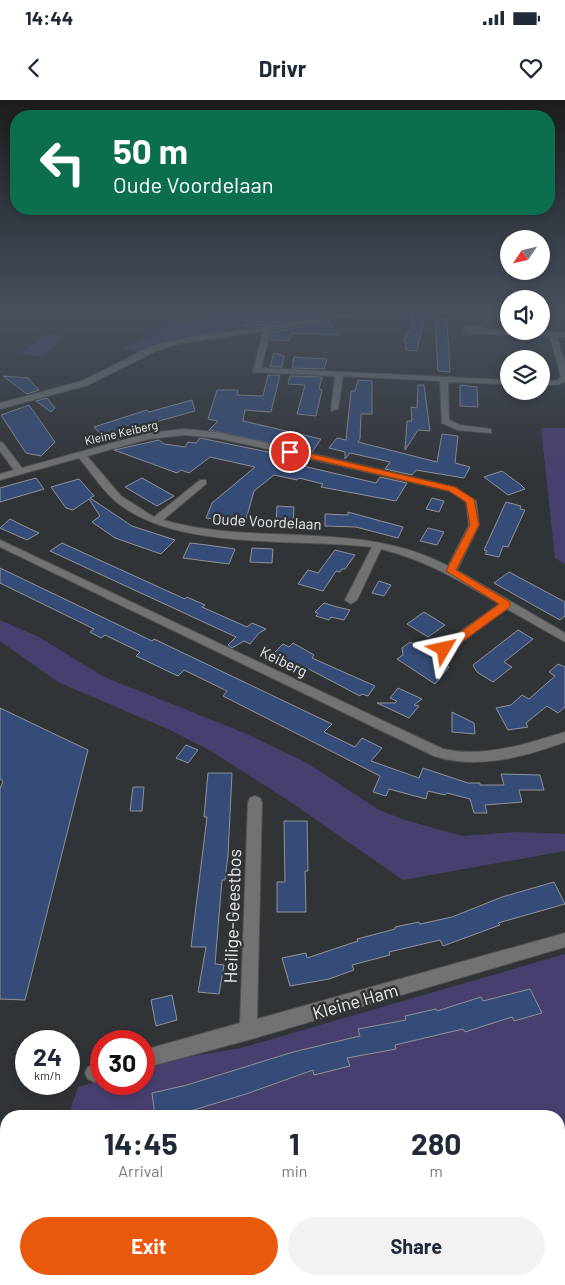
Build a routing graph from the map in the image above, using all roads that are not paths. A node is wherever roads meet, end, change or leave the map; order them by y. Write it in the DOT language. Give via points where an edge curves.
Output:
graph roads {
  1 [pos="118,367"];
  2 [pos="562,367"];
  3 [pos="256,370"];
  4 [pos="339,373"];
  5 [pos="444,378"];
  6 [pos="252,381"];
  7 [pos="500,381"];
  8 [pos="550,383"];
  9 [pos="0,406"];
  10 [pos="334,408"];
  11 [pos="488,431"];
  12 [pos="0,445"];
  13 [pos="81,454"];
  14 [pos="19,471"];
  15 [pos="0,476"];
  16 [pos="203,482"];
  17 [pos="154,521"];
  18 [pos="0,543"];
  19 [pos="378,545"];
  20 [pos="451,571"];
  21 [pos="352,600"];
  22 [pos="507,604"];
  23 [pos="565,638"];
  24 [pos="444,649"];
  25 [pos="565,737"];
  26 [pos="255,802"];
  27 [pos="565,940"];
  28 [pos="248,1031"];
  29 [pos="155,1056"];
  1 -- 9 [label="street" via="85,383"];
  2 -- 8 [label="street" via="565,377 560,382"];
  3 -- 4 [label="street"];
  3 -- 6 [label="street"];
  4 -- 5 [label="street"];
  4 -- 10 [label="street"];
  5 -- 7 [label="street"];
  5 -- 11 [label="street" via="445,421 458,427"];
  12 -- 14 [label="street"];
  13 -- 14 [label="street"];
  13 -- 17 [label="street, Oude Voordelaan" via="123,503"];
  13 -- 20 [label="street, Kleine Keiberg" via="148,436 184,432 216,435 452,489 471,501 474,525"];
  14 -- 15 [label="street"];
  16 -- 17 [label="street"];
  17 -- 19 [label="street, Oude Voordelaan" via="209,533 338,539"];
  18 -- 25 [label="street, Keiberg" via="446,755 485,756 526,751"];
  19 -- 20 [label="street, Oude Voordelaan" via="412,553"];
  19 -- 21 [label="street"];
  20 -- 22 [label="street, Oude Voordelaan"];
  22 -- 23 [label="street, Oude Voordelaan"];
  22 -- 24 [label="street"];
  26 -- 28 [label="street, Heilige-Geestbos"];
  27 -- 28 [label="street, Kleine Ham"];
  28 -- 29 [label="street, Kleine Ham"];
}
